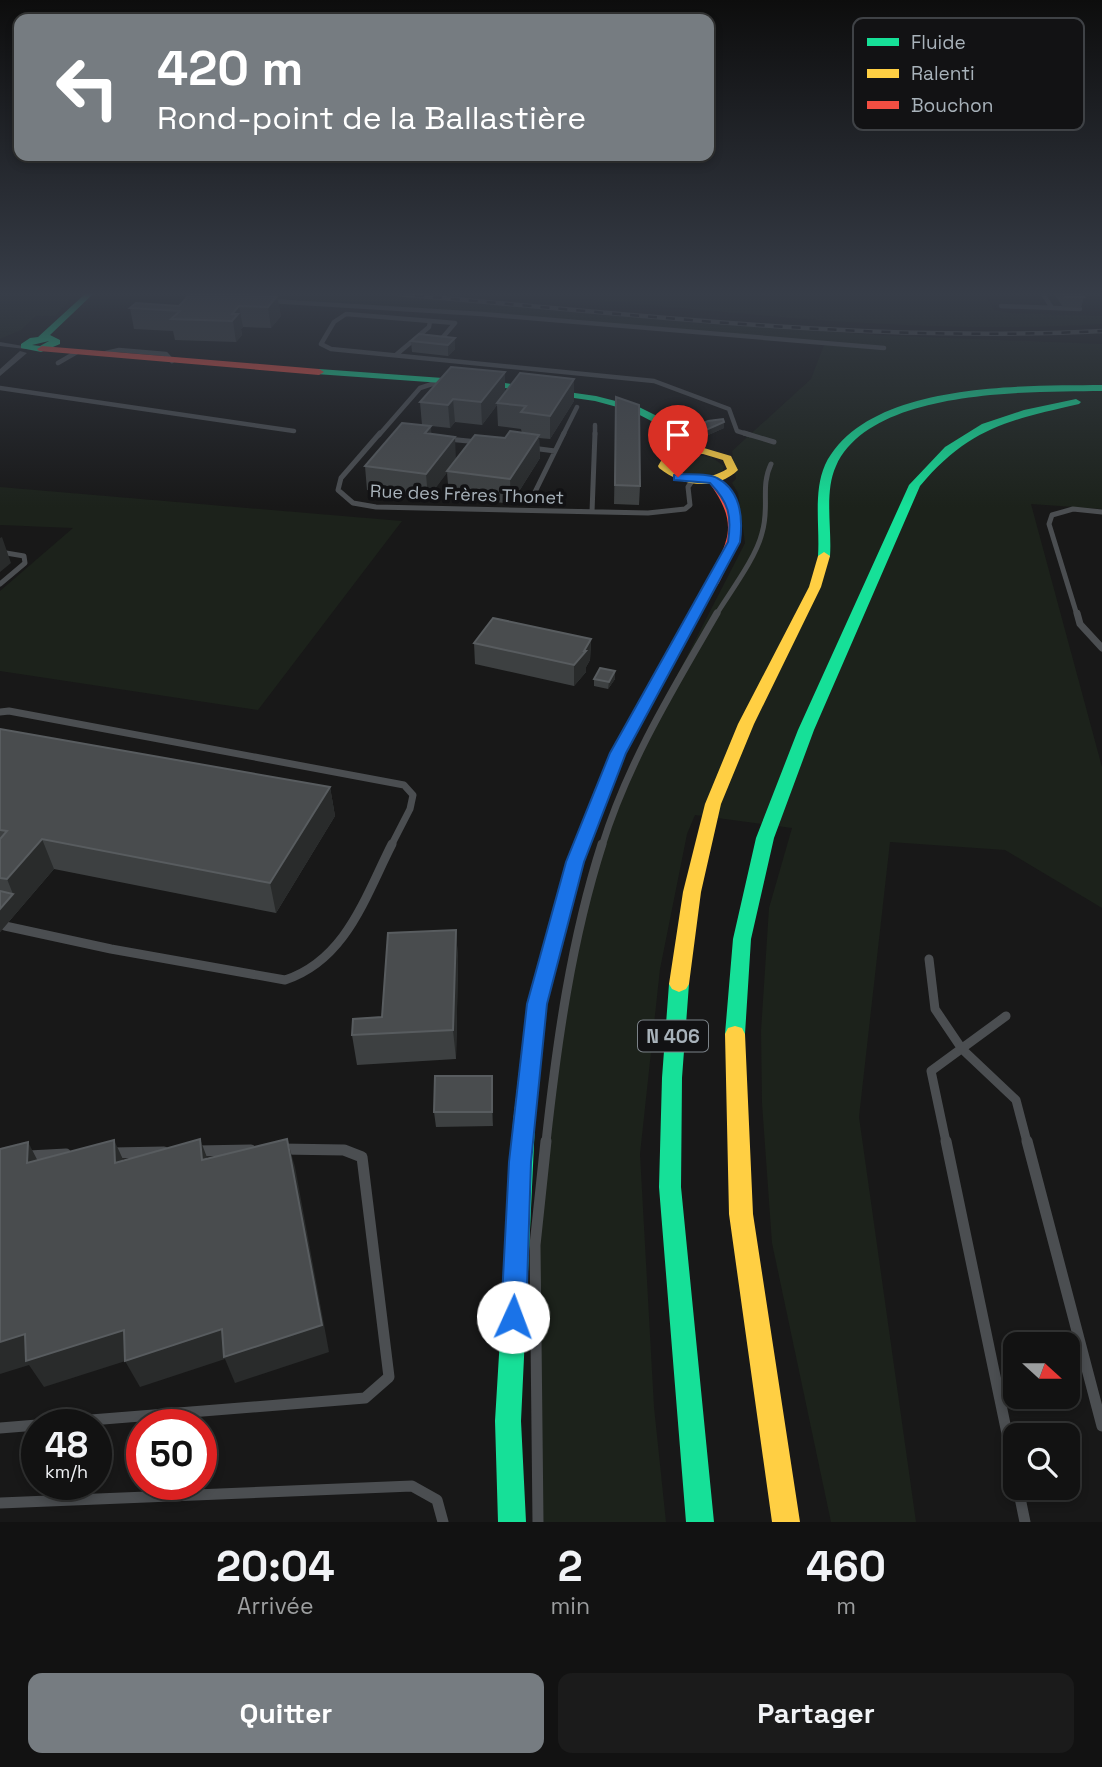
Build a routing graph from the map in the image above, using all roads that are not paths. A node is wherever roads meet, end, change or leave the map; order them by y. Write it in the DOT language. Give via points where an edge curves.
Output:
graph roads {
  1 [pos="224,365"];
  2 [pos="502,365"];
  3 [pos="444,382"];
  4 [pos="0,388"];
  5 [pos="1102,388"];
  6 [pos="1102,399"];
  7 [pos="577,407"];
  8 [pos="595,425"];
  9 [pos="294,431"];
  10 [pos="737,431"];
  11 [pos="381,432"];
  12 [pos="390,433"];
  13 [pos="730,437"];
  14 [pos="445,439"];
  15 [pos="774,442"];
  16 [pos="486,443"];
  17 [pos="528,448"];
  18 [pos="689,450"];
  19 [pos="555,451"];
  20 [pos="771,464"];
  21 [pos="713,480"];
  22 [pos="692,481"];
  23 [pos="532,498"];
  24 [pos="592,512"];
  25 [pos="1102,512"];
  26 [pos="0,552"];
  27 [pos="0,584"];
  28 [pos="1102,648"];
  29 [pos="0,712"];
  30 [pos="5,926"];
  31 [pos="929,959"];
  32 [pos="1006,1016"];
  33 [pos="962,1049"];
  34 [pos="100,1153"];
  35 [pos="75,1154"];
  36 [pos="12,1156"];
  37 [pos="112,1419"];
  38 [pos="1005,1423"];
  39 [pos="21,1426"];
  40 [pos="1102,1426"];
  41 [pos="0,1428"];
  42 [pos="1020,1500"];
  43 [pos="0,1503"];
  44 [pos="443,1522"];
  45 [pos="512,1522"];
  46 [pos="538,1522"];
  47 [pos="700,1522"];
  48 [pos="786,1522"];
  49 [pos="1025,1522"];
  1 -- 3 [label="main road"];
  2 -- 10 [label="lane" via="654,381 729,409"];
  3 -- 11 [label="lane, Rue des Frères Thonet" via="421,387"];
  3 -- 18 [label="main road" via="551,391 621,405 664,423"];
  4 -- 9 [label="lane"];
  5 -- 47 [label="main road, N 406" via="1009,391 934,401 870,424 832,458 825,477 829,535 820,577 752,709 714,803 694,882 673,1038 670,1171"];
  6 -- 48 [label="main road, N 406" via="1027,411 971,431 948,444 929,464 915,485 806,730 765,838 742,939 736,1037 741,1214"];
  7 -- 19 [label="lane"];
  8 -- 24 [label="lane"];
  10 -- 13 [label="lane"];
  10 -- 15 [label="lane"];
  11 -- 12 [label="lane"];
  11 -- 24 [label="lane, Rue des Frères Thonet" via="337,484 340,495 353,503"];
  14 -- 16 [label="lane"];
  17 -- 19 [label="lane"];
  18 -- 21 [label="main road" via="717,454 733,464 727,475"];
  18 -- 22 [label="main road" via="670,455 663,466"];
  19 -- 23 [label="lane"];
  20 -- 46 [label="lane" via="764,479 768,504 762,536 649,730 615,804 587,891 556,1048 535,1245"];
  21 -- 22 [label="main road"];
  21 -- 45 [label="main road" via="731,498 737,520 734,542 618,753 575,862 537,1004 520,1162 508,1421"];
  22 -- 24 [label="lane, Rue des Frères Thonet" via="690,505 685,509"];
  25 -- 28 [label="lane" via="1073,509 1052,515 1049,524 1080,624"];
  26 -- 27 [label="lane" via="24,556 25,563"];
  29 -- 30 [label="lane" via="383,779 404,785 413,795 343,940 309,972 285,980"];
  31 -- 33 [label="lane" via="934,1009"];
  32 -- 33 [label="lane"];
  33 -- 38 [label="lane" via="931,1071"];
  33 -- 40 [label="lane" via="1016,1100"];
  34 -- 37 [label="lane" via="307,1148 344,1150 362,1157 389,1377 365,1398"];
  35 -- 36 [label="lane"];
  39 -- 41 [label="lane"];
  42 -- 49 [label="lane"];
  43 -- 44 [label="lane" via="412,1486 437,1500"];
}
